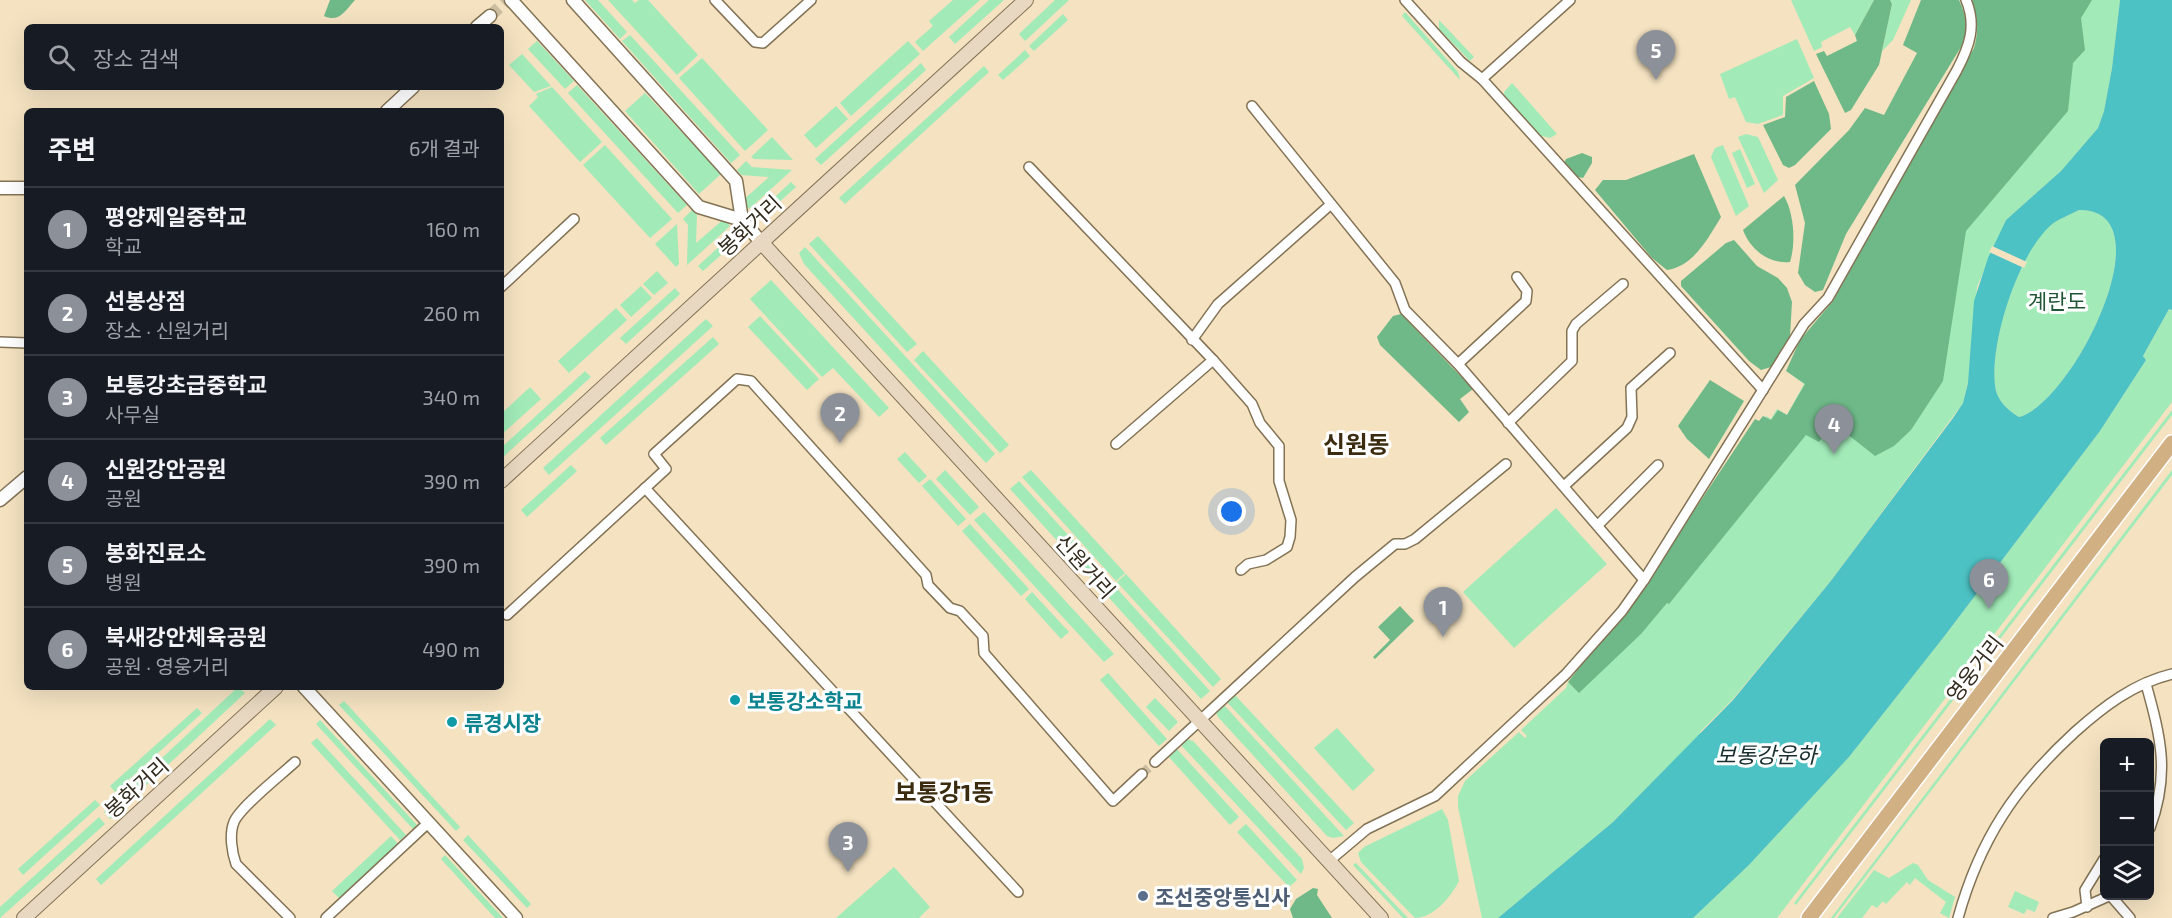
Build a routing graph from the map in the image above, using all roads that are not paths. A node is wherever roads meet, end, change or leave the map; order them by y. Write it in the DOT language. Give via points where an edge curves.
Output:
graph roads {
  1 [pos="511,0"];
  2 [pos="573,0"];
  3 [pos="715,0"];
  4 [pos="811,0"];
  5 [pos="1026,0"];
  6 [pos="1405,0"];
  7 [pos="1570,0"];
  8 [pos="1966,0"];
  9 [pos="490,16"];
  10 [pos="481,24"];
  11 [pos="1482,79"];
  12 [pos="409,90"];
  13 [pos="1252,106"];
  14 [pos="390,108"];
  15 [pos="1029,167"];
  16 [pos="0,188"];
  17 [pos="24,188"];
  18 [pos="1329,205"];
  19 [pos="574,219"];
  20 [pos="742,220"];
  21 [pos="761,242"];
  22 [pos="1517,277"];
  23 [pos="504,284"];
  24 [pos="1623,284"];
  25 [pos="1192,340"];
  26 [pos="0,342"];
  27 [pos="24,343"];
  28 [pos="1670,353"];
  29 [pos="1213,360"];
  30 [pos="1458,364"];
  31 [pos="1763,390"];
  32 [pos="1509,423"];
  33 [pos="2172,442"];
  34 [pos="1116,444"];
  35 [pos="1506,464"];
  36 [pos="1658,465"];
  37 [pos="504,479"];
  38 [pos="24,480"];
  39 [pos="1564,486"];
  40 [pos="645,489"];
  41 [pos="0,500"];
  42 [pos="1598,525"];
  43 [pos="1241,570"];
  44 [pos="1644,580"];
  45 [pos="507,615"];
  46 [pos="2172,674"];
  47 [pos="2146,684"];
  48 [pos="273,690"];
  49 [pos="307,690"];
  50 [pos="1200,721"];
  51 [pos="295,762"];
  52 [pos="1155,762"];
  53 [pos="1142,774"];
  54 [pos="2172,790"];
  55 [pos="2161,791"];
  56 [pos="2154,815"];
  57 [pos="428,823"];
  58 [pos="1329,861"];
  59 [pos="2100,866"];
  60 [pos="1018,892"];
  61 [pos="2101,900"];
  62 [pos="2114,900"];
  63 [pos="2087,906"];
  64 [pos="24,918"];
  65 [pos="290,918"];
  66 [pos="326,918"];
  67 [pos="516,918"];
  68 [pos="1381,918"];
  69 [pos="1809,918"];
  70 [pos="1958,918"];
  71 [pos="2053,918"];
  72 [pos="2130,918"];
  1 -- 20 [label="street" via="699,207"];
  2 -- 20 [label="street" via="736,181"];
  3 -- 4 [label="street" via="755,42 763,43"];
  5 -- 21 [label="main road, 봉화거리"];
  6 -- 11 [label="street" via="1461,62"];
  7 -- 11 [label="street"];
  8 -- 31 [label="street" via="1971,38 1957,70 1828,297 1804,324"];
  9 -- 10 [label="street"];
  11 -- 31 [label="street"];
  12 -- 14 [label="street"];
  13 -- 18 [label="street"];
  15 -- 25 [label="street"];
  16 -- 17 [label="street"];
  18 -- 25 [label="street" via="1218,304"];
  18 -- 30 [label="street" via="1395,284 1405,310"];
  19 -- 23 [label="street"];
  20 -- 21 [label="street"];
  21 -- 37 [label="main road, 봉화거리"];
  21 -- 50 [label="main road, 신원거리"];
  22 -- 30 [label="street" via="1527,291 1526,301"];
  24 -- 32 [label="street" via="1576,324 1569,367"];
  25 -- 29 [label="street"];
  26 -- 27 [label="street"];
  28 -- 39 [label="street" via="1631,387 1632,417 1628,428"];
  29 -- 34 [label="street"];
  29 -- 43 [label="street" via="1252,404 1260,423 1279,446 1279,481 1291,520 1287,547"];
  30 -- 32 [label="street"];
  31 -- 44 [label="street"];
  32 -- 39 [label="street"];
  33 -- 69 [label="main road, 영웅거리"];
  35 -- 50 [label="street" via="1415,539 1395,544 1355,577"];
  36 -- 42 [label="street"];
  38 -- 41 [label="street"];
  39 -- 42 [label="street"];
  40 -- 45 [label="street"];
  40 -- 53 [label="street" via="666,470 654,454 737,379 751,381 926,575 928,585 983,636 984,653 1113,801"];
  40 -- 60 [label="street"];
  42 -- 44 [label="street"];
  44 -- 58 [label="street" via="1566,675 1435,796 1367,829"];
  46 -- 47 [label="street"];
  47 -- 55 [label="street" via="2160,732"];
  47 -- 70 [label="street" via="2112,700 2051,754 2018,791 1981,855"];
  48 -- 64 [label="main road, 봉화거리"];
  49 -- 57 [label="street"];
  50 -- 52 [label="street"];
  50 -- 58 [label="main road, 신원거리"];
  51 -- 65 [label="street" via="242,811 232,832 236,864"];
  54 -- 55 [label="street"];
  55 -- 56 [label="street"];
  57 -- 66 [label="street"];
  57 -- 67 [label="street"];
  58 -- 68 [label="main road, 신원거리"];
  59 -- 63 [label="street" via="2085,890"];
  61 -- 63 [label="street"];
  62 -- 72 [label="street"];
  63 -- 71 [label="street"];
}
